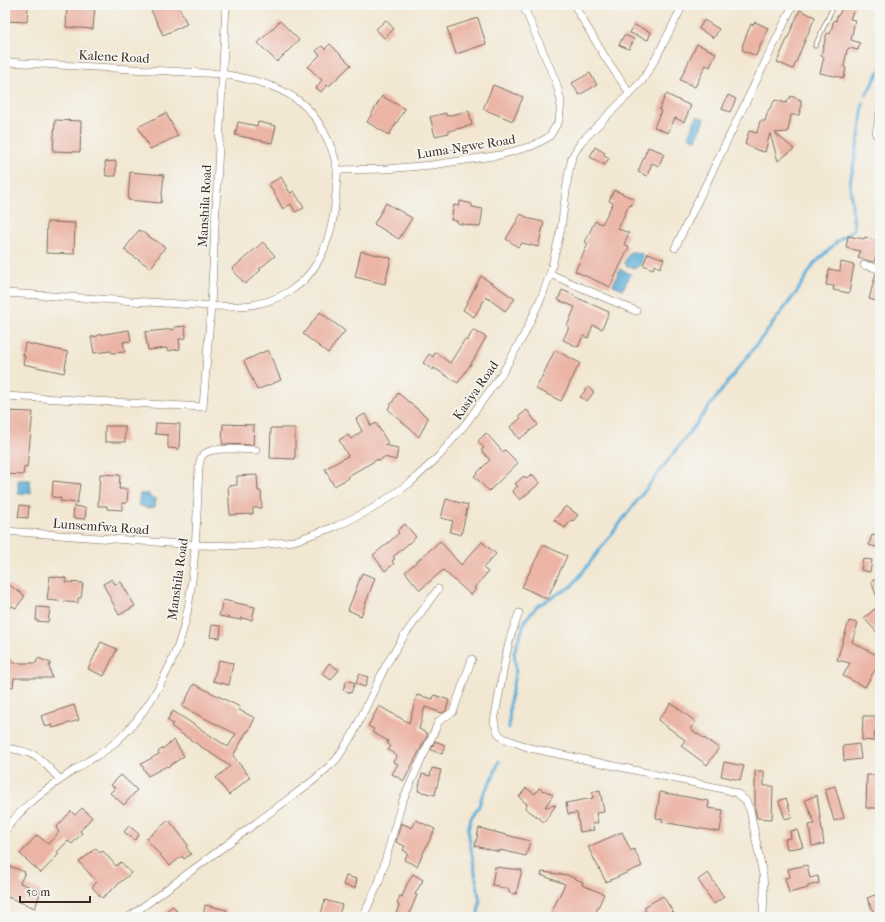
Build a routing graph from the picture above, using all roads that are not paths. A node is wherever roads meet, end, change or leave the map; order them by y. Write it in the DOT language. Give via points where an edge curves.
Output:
graph roads {
  1 [pos="226,5"];
  2 [pos="523,5"];
  3 [pos="574,5"];
  4 [pos="683,5"];
  5 [pos="793,5"];
  6 [pos="834,5"];
  7 [pos="815,46"];
  8 [pos="5,62"];
  9 [pos="222,74"];
  10 [pos="630,94"];
  11 [pos="880,112"];
  12 [pos="876,134"];
  13 [pos="338,170"];
  14 [pos="675,248"];
  15 [pos="864,265"];
  16 [pos="880,269"];
  17 [pos="550,274"];
  18 [pos="5,293"];
  19 [pos="211,306"];
  20 [pos="636,310"];
  21 [pos="5,396"];
  22 [pos="256,450"];
  23 [pos="5,531"];
  24 [pos="195,545"];
  25 [pos="438,589"];
  26 [pos="519,613"];
  27 [pos="472,659"];
  28 [pos="5,748"];
  29 [pos="60,780"];
  30 [pos="5,831"];
  31 [pos="129,917"];
  32 [pos="363,917"];
  33 [pos="763,917"];
  1 -- 9 [label="street, Manshila Road"];
  2 -- 13 [label="street, Luma-Ngwe Road" via="556,82 561,101 559,121 549,137 532,146 500,155 424,166"];
  3 -- 10 [label="street" via="604,57"];
  4 -- 10 [label="street, Kasiya Road" via="656,58 642,81"];
  5 -- 14 [label="street"];
  6 -- 7 [label="lane"];
  8 -- 9 [label="street, Kalene Road"];
  9 -- 13 [label="street, Kalene Road" via="257,80 279,88 300,102 316,119 326,137"];
  9 -- 19 [label="street, Manshila Road"];
  10 -- 17 [label="street, Kasiya Road" via="581,142 572,157 561,229"];
  11 -- 12 [label="street"];
  13 -- 19 [label="street" via="330,234 322,255 308,275 291,290 270,301 243,307"];
  15 -- 16 [label="street"];
  17 -- 20 [label="street"];
  17 -- 24 [label="street, Kasiya Road" via="524,335 503,372 444,450 410,483 365,512 337,526 294,541 251,546"];
  18 -- 19 [label="street"];
  19 -- 21 [label="street, Manshila Road" via="203,407"];
  22 -- 24 [label="street, Manshila Road" via="208,451 202,456 199,466"];
  23 -- 24 [label="street, Lunsemfwa Road"];
  24 -- 29 [label="street, Manshila Road" via="188,609 177,648 159,687 137,720 111,746"];
  25 -- 31 [label="street" via="386,665 353,734 336,760 314,780"];
  26 -- 33 [label="street" via="506,655 498,698 494,722 498,733 503,738 530,748 738,794 746,801 750,810 764,890"];
  27 -- 32 [label="street" via="453,712 439,721 402,802 379,882"];
  28 -- 29 [label="street" via="31,753 42,760"];
  29 -- 30 [label="street, Manshila Road" via="29,804"];
}
